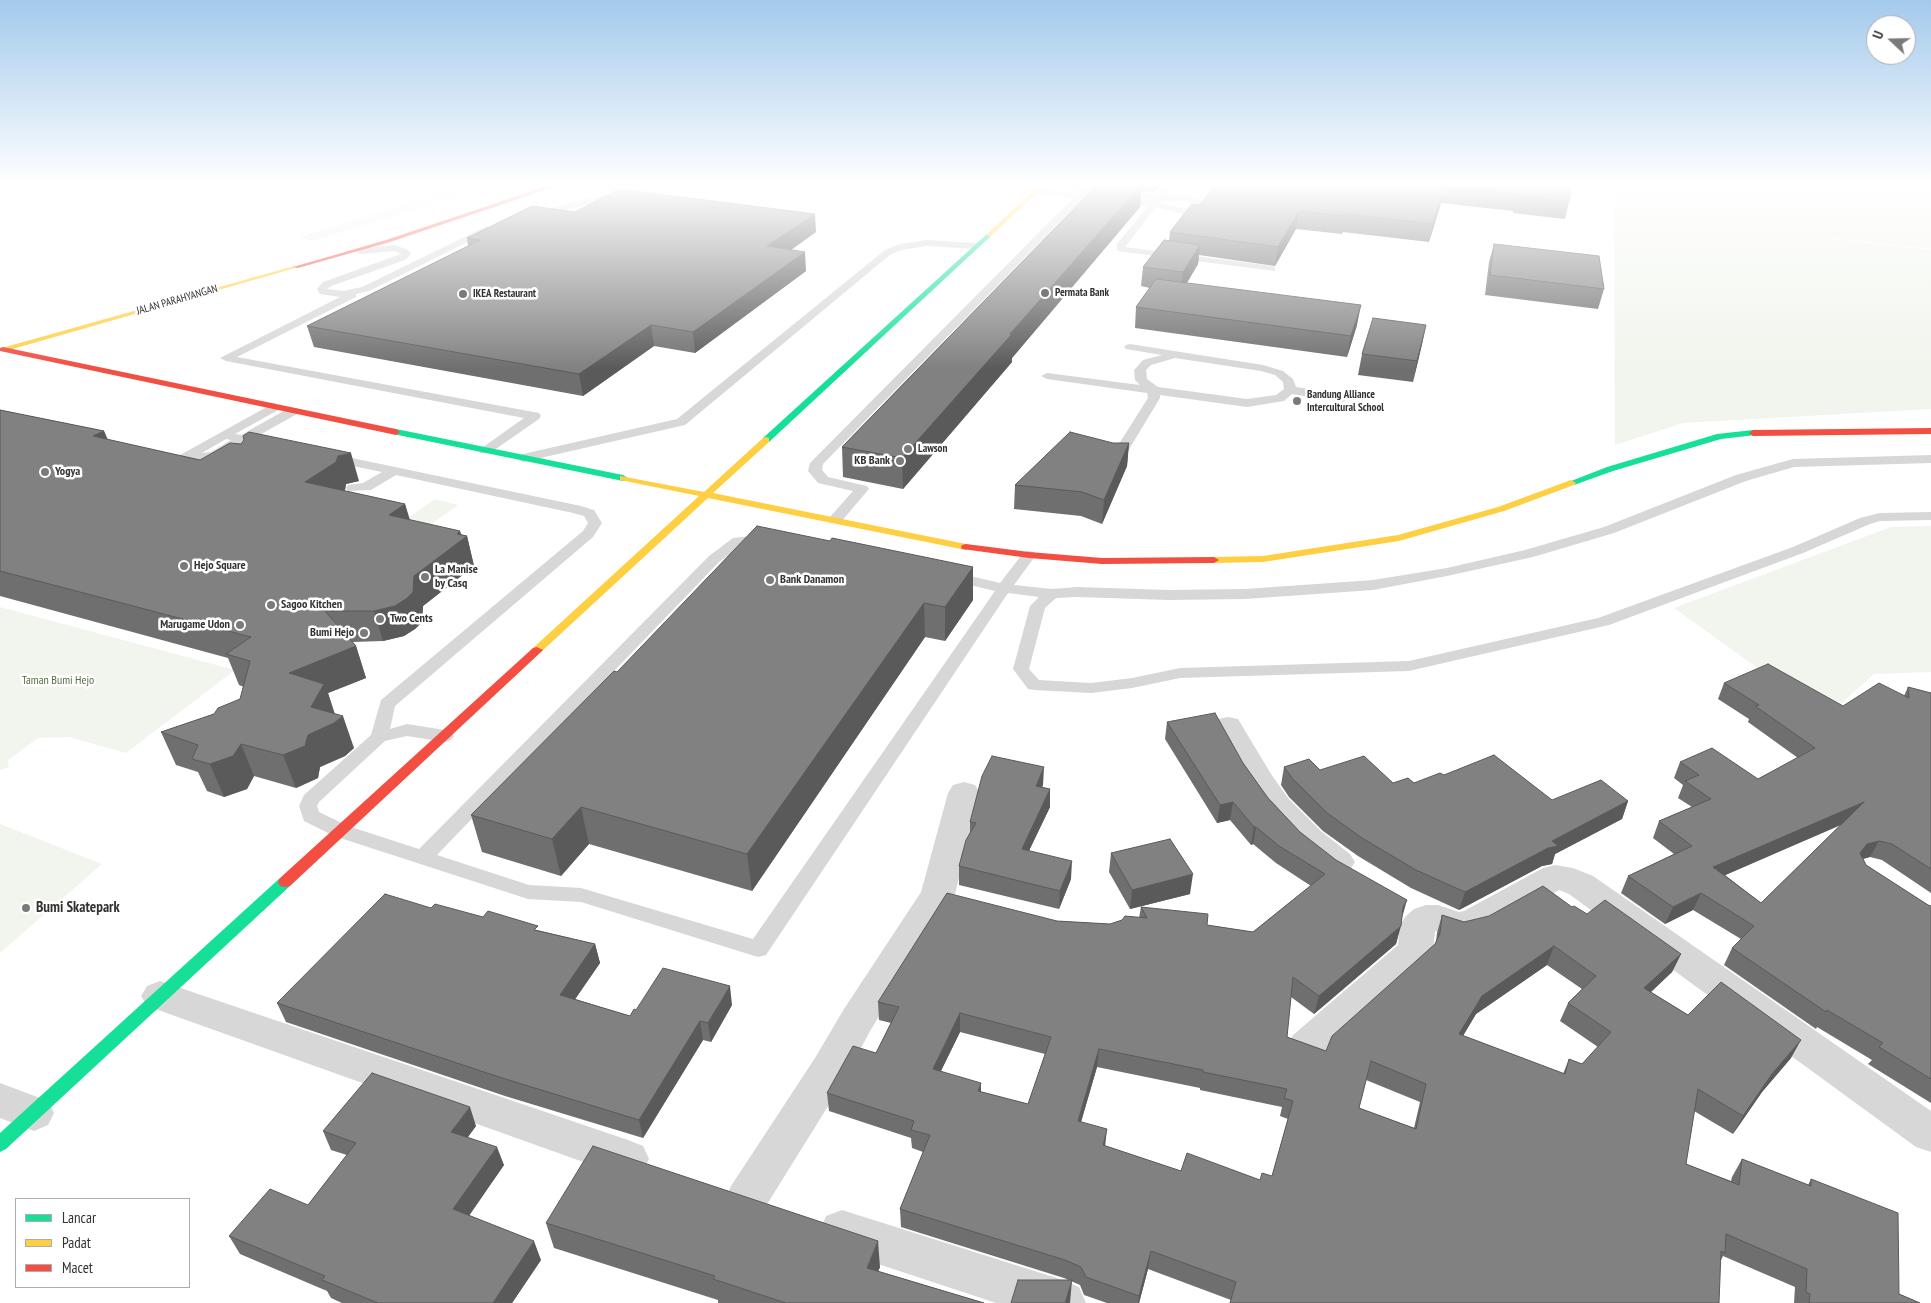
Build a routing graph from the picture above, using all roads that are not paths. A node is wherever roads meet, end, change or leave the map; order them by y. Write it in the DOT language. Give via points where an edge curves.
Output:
graph roads {
  1 [pos="332,247"];
  2 [pos="364,247"];
  3 [pos="450,247"];
  4 [pos="901,247"];
  5 [pos="975,247"];
  6 [pos="1031,247"];
  7 [pos="1120,247"];
  8 [pos="325,249"];
  9 [pos="338,255"];
  10 [pos="1272,269"];
  11 [pos="365,289"];
  12 [pos="150,296"];
  13 [pos="1130,348"];
  14 [pos="1,349"];
  15 [pos="1182,355"];
  16 [pos="1047,376"];
  17 [pos="1154,390"];
  18 [pos="1290,390"];
  19 [pos="1344,398"];
  20 [pos="274,407"];
  21 [pos="293,411"];
  22 [pos="1931,431"];
  23 [pos="223,435"];
  24 [pos="243,440"];
  25 [pos="281,447"];
  26 [pos="485,450"];
  27 [pos="214,455"];
  28 [pos="318,455"];
  29 [pos="523,458"];
  30 [pos="229,459"];
  31 [pos="1931,459"];
  32 [pos="1115,461"];
  33 [pos="394,471"];
  34 [pos="352,488"];
  35 [pos="706,495"];
  36 [pos="1931,516"];
  37 [pos="835,520"];
  38 [pos="776,540"];
  39 [pos="1029,555"];
  40 [pos="937,574"];
  41 [pos="1004,588"];
  42 [pos="1052,594"];
  43 [pos="1228,726"];
  44 [pos="445,736"];
  45 [pos="379,737"];
  46 [pos="964,793"];
  47 [pos="341,831"];
  48 [pos="422,858"];
  49 [pos="1360,876"];
  50 [pos="1398,899"];
  51 [pos="1438,918"];
  52 [pos="160,996"];
  53 [pos="1307,1046"];
  54 [pos="17,1106"];
  55 [pos="1931,1134"];
  56 [pos="0,1144"];
  57 [pos="663,1171"];
  58 [pos="709,1188"];
  59 [pos="781,1212"];
  60 [pos="1063,1303"];
  1 -- 8 [label="street, JALAN PARAHYANGAN"];
  2 -- 9 [label="street, JALAN PARAHYANGAN"];
  3 -- 11 [label="lane"];
  4 -- 29 [label="lane" via="888,252 681,422"];
  5 -- 35 [label="street"];
  6 -- 37 [label="lane" via="817,463 815,471 824,480 862,489"];
  7 -- 10 [label="lane" via="1125,251"];
  8 -- 9 [label="street"];
  8 -- 12 [label="street, JALAN PARAHYANGAN"];
  9 -- 11 [label="lane" via="388,247 406,252 402,258 332,281 322,289 335,294"];
  9 -- 14 [label="street, JALAN PARAHYANGAN"];
  11 -- 26 [label="lane" via="226,358 535,416"];
  13 -- 15 [label="lane"];
  14 -- 20 [label="street"];
  15 -- 17 [label="lane" via="1147,362 1140,370 1142,380"];
  15 -- 18 [label="lane" via="1279,373 1289,381"];
  16 -- 17 [label="lane"];
  17 -- 18 [label="lane" via="1247,404 1280,398"];
  17 -- 32 [label="lane" via="1154,398"];
  18 -- 19 [label="lane"];
  20 -- 21 [label="street"];
  20 -- 23 [label="lane"];
  21 -- 24 [label="lane"];
  21 -- 26 [label="street"];
  22 -- 39 [label="street" via="1720,436 1500,509 1399,538 1263,559 1102,561"];
  23 -- 24 [label="lane"];
  23 -- 27 [label="lane" via="178,460"];
  24 -- 25 [label="lane"];
  24 -- 27 [label="lane"];
  26 -- 29 [label="street"];
  27 -- 30 [label="lane"];
  28 -- 33 [label="lane"];
  29 -- 35 [label="street"];
  31 -- 42 [label="lane" via="1793,463 1741,478 1609,530 1528,554 1373,585 1245,594"];
  33 -- 34 [label="lane" via="366,487"];
  33 -- 45 [label="lane" via="576,509 589,513 595,523 588,534 387,704"];
  35 -- 37 [label="street"];
  35 -- 44 [label="street"];
  36 -- 42 [label="lane" via="1880,517 1865,521 1780,558 1603,622 1402,666 1180,673 1090,688 1034,685 1021,669 1038,606"];
  37 -- 39 [label="street" via="961,546"];
  38 -- 48 [label="lane" via="738,541 714,559"];
  39 -- 41 [label="lane"];
  40 -- 41 [label="lane"];
  41 -- 42 [label="lane"];
  41 -- 48 [label="lane" via="758,949 581,895 528,892"];
  43 -- 49 [label="street" via="1277,806 1310,840"];
  44 -- 45 [label="lane" via="408,730"];
  44 -- 47 [label="street"];
  45 -- 47 [label="lane" via="311,799 308,806 311,816"];
  46 -- 59 [label="street" via="952,898 857,1020 829,1070"];
  47 -- 48 [label="lane"];
  47 -- 52 [label="street"];
  50 -- 51 [label="street"];
  51 -- 53 [label="street" via="1426,918 1418,925 1414,951"];
  51 -- 55 [label="street" via="1458,925 1471,923 1556,877 1567,878"];
  52 -- 54 [label="street"];
  52 -- 57 [label="street"];
  54 -- 56 [label="street"];
  58 -- 59 [label="street"];
  59 -- 60 [label="street"];
}
